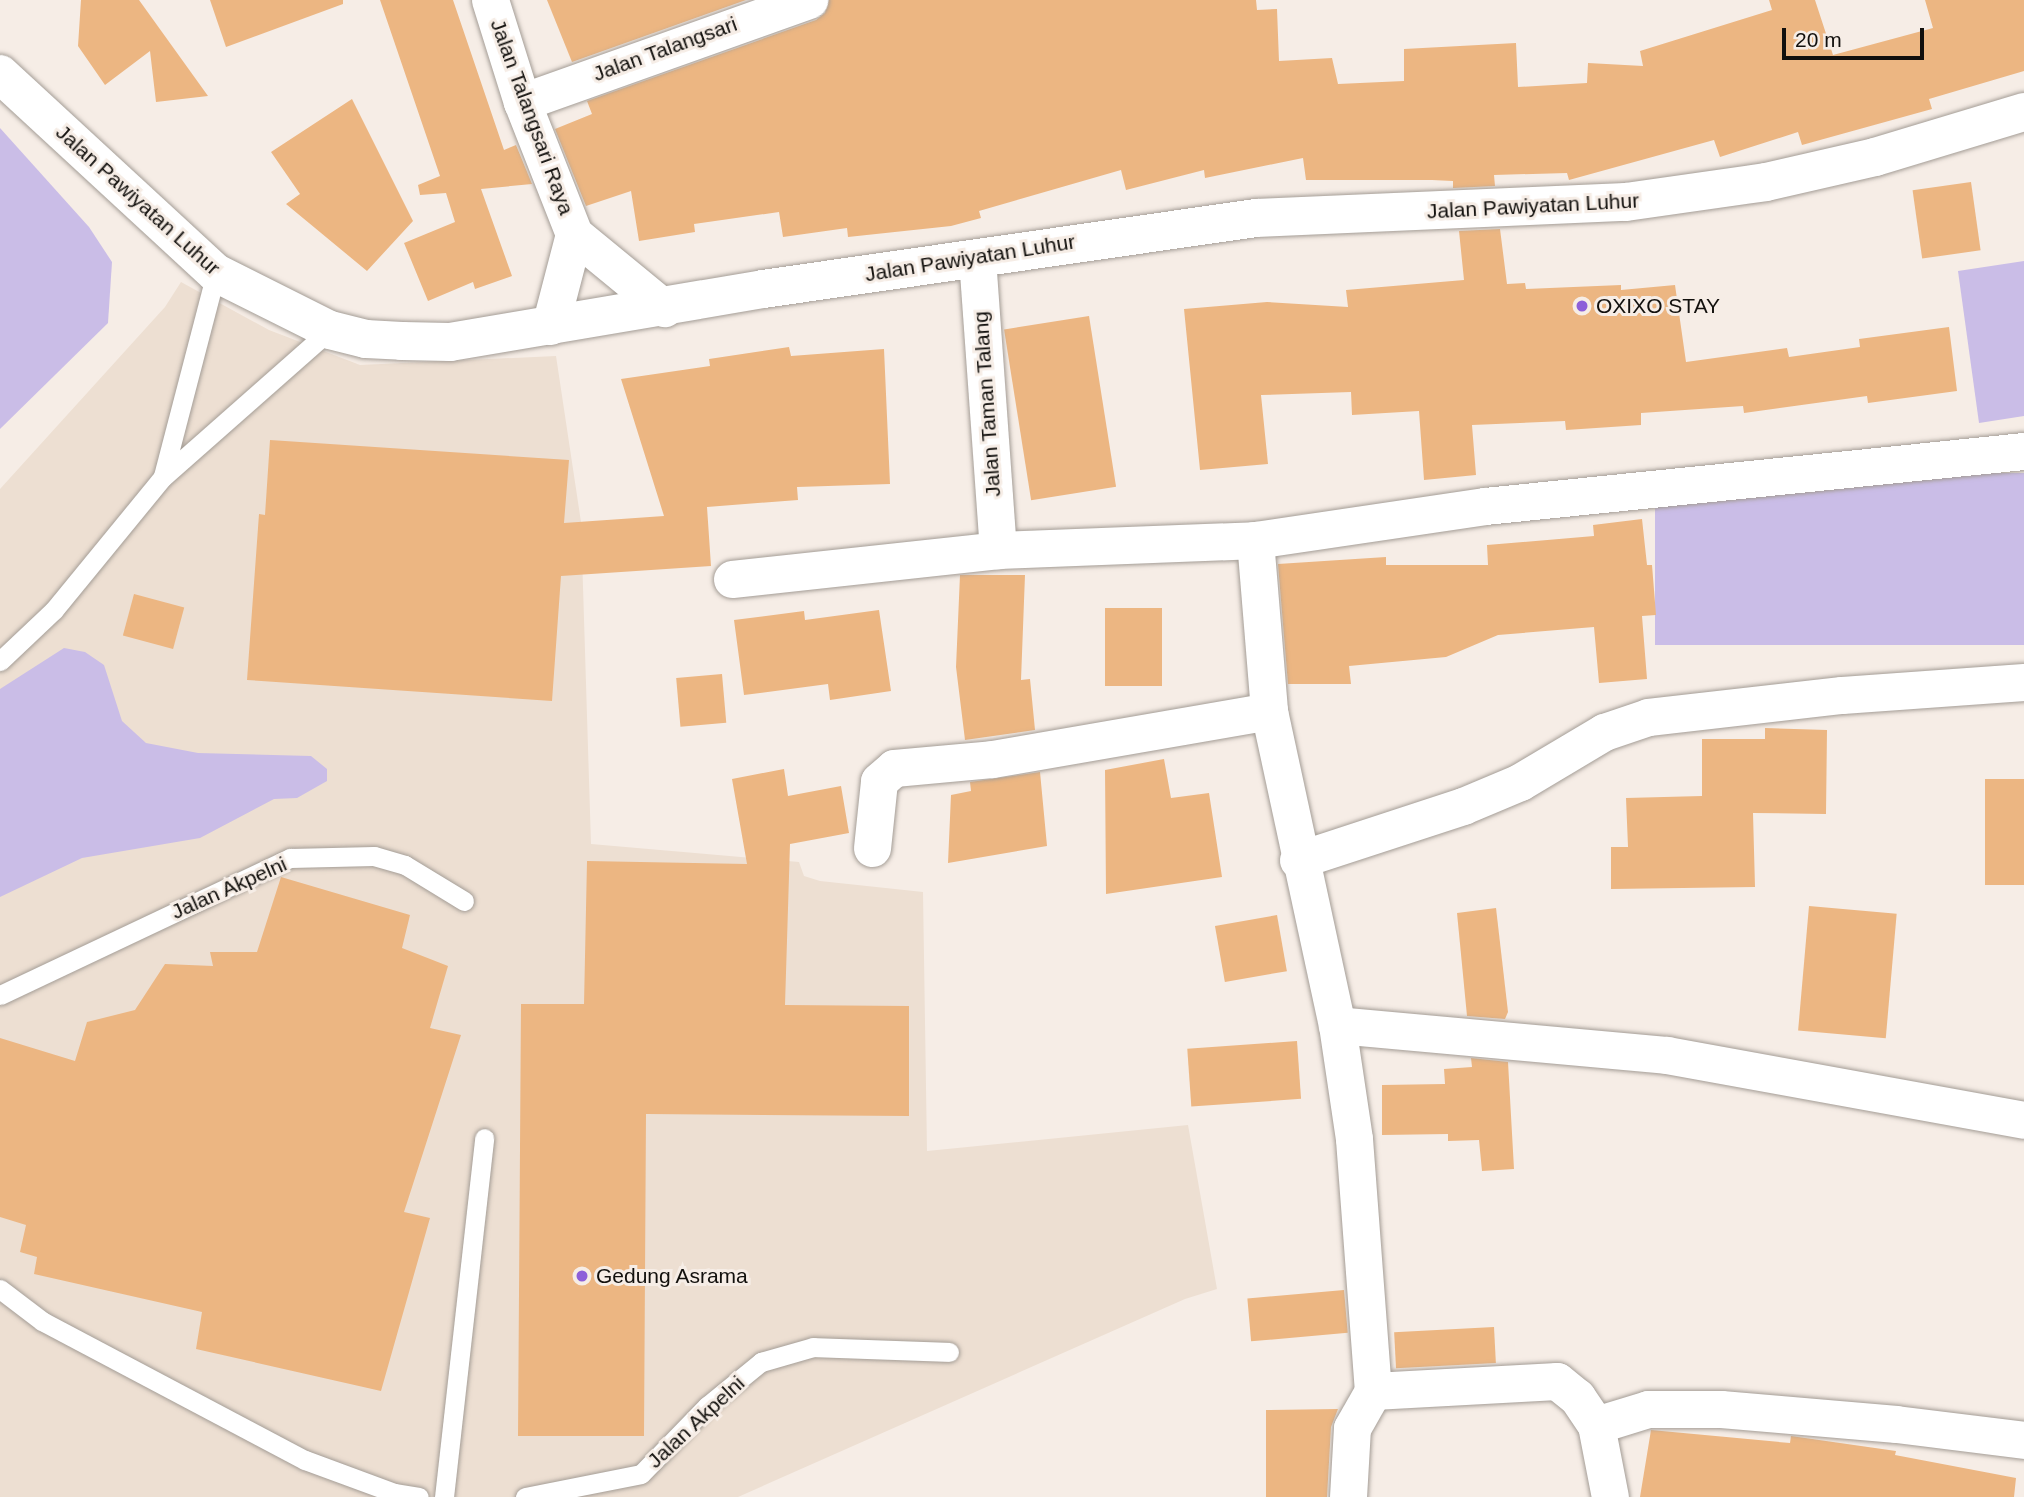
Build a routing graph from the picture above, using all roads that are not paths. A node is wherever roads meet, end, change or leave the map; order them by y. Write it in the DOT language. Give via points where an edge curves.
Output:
graph roads {
  1 [pos="490,0"];
  2 [pos="809,0"];
  3 [pos="0,74"];
  4 [pos="522,102"];
  5 [pos="2024,112"];
  6 [pos="574,234"];
  7 [pos="977,258"];
  8 [pos="216,273"];
  9 [pos="664,308"];
  10 [pos="550,326"];
  11 [pos="330,330"];
  12 [pos="2024,451"];
  13 [pos="163,477"];
  14 [pos="1255,540"];
  15 [pos="998,550"];
  16 [pos="732,579"];
  17 [pos="0,661"];
  18 [pos="2024,682"];
  19 [pos="1269,711"];
  20 [pos="872,848"];
  21 [pos="1298,860"];
  22 [pos="464,901"];
  23 [pos="0,995"];
  24 [pos="1338,1025"];
  25 [pos="2024,1120"];
  26 [pos="484,1138"];
  27 [pos="0,1289"];
  28 [pos="949,1352"];
  29 [pos="1373,1391"];
  30 [pos="1596,1425"];
  31 [pos="2024,1440"];
  32 [pos="419,1497"];
  33 [pos="444,1497"];
  34 [pos="525,1497"];
  35 [pos="1348,1497"];
  36 [pos="1610,1497"];
  1 -- 4 [label="street, Jalan Talangsari Raya"];
  2 -- 4 [label="street, Jalan Talangsari"];
  3 -- 8 [label="main road, Jalan Pawiyatan Luhur"];
  4 -- 6 [label="street, Jalan Talangsari Raya"];
  5 -- 7 [label="main road, Jalan Pawiyatan Luhur" via="1875,157 1766,182 1626,202 1256,218"];
  6 -- 9 [label="street, Jalan Talangsari Raya"];
  6 -- 10 [label="street, Jalan Talangsari Raya"];
  7 -- 9 [label="main road, Jalan Pawiyatan Luhur"];
  7 -- 15 [label="street, Jalan Taman Talang"];
  8 -- 11 [label="main road, Jalan Pawiyatan Luhur"];
  8 -- 13 [label="lane"];
  9 -- 10 [label="main road, Jalan Pawiyatan Luhur"];
  10 -- 11 [label="main road, Jalan Pawiyatan Luhur" via="450,342 366,340"];
  11 -- 13 [label="lane"];
  12 -- 14 [label="street" via="1485,506"];
  13 -- 17 [label="lane" via="54,610"];
  14 -- 15 [label="street"];
  14 -- 19 [label="street"];
  15 -- 16 [label="street"];
  18 -- 21 [label="street" via="1842,695 1639,719 1604,732 1520,782 1463,806"];
  19 -- 20 [label="street" via="992,760 894,768 879,781"];
  19 -- 21 [label="street"];
  21 -- 24 [label="street"];
  22 -- 23 [label="lane, Jalan Akpelni" via="405,865 374,856 290,858"];
  24 -- 25 [label="street" via="1667,1055"];
  24 -- 29 [label="street" via="1354,1139"];
  26 -- 33 [label="lane"];
  27 -- 32 [label="lane" via="42,1321 305,1460 394,1493"];
  28 -- 34 [label="lane, Jalan Akpelni" via="813,1347 761,1362 707,1406 641,1474"];
  29 -- 30 [label="street" via="1556,1381 1577,1397"];
  29 -- 35 [label="street" via="1352,1428"];
  30 -- 31 [label="street" via="1648,1409 1721,1409 1896,1423"];
  30 -- 36 [label="street"];
}
